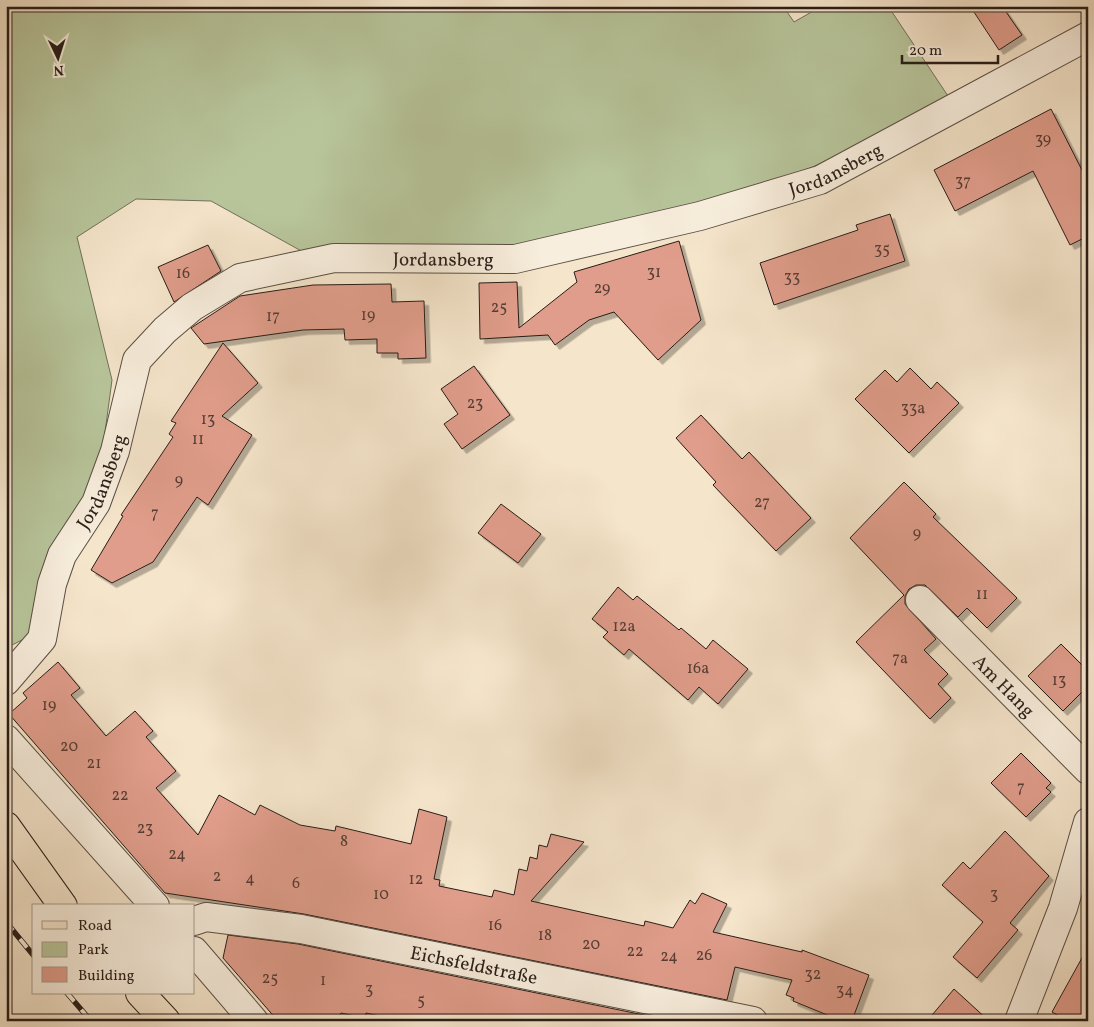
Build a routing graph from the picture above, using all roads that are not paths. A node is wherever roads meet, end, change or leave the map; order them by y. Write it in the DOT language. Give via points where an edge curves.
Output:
graph roads {
  1 [pos="1088,36"];
  2 [pos="920,600"];
  3 [pos="6,681"];
  4 [pos="6,739"];
  5 [pos="1088,770"];
  6 [pos="1088,822"];
  7 [pos="6,826"];
  8 [pos="62,904"];
  9 [pos="152,904"];
  10 [pos="195,922"];
  11 [pos="195,953"];
  12 [pos="141,994"];
  13 [pos="166,1021"];
  14 [pos="254,1021"];
  15 [pos="753,1021"];
  16 [pos="1020,1021"];
  1 -- 3 [label="street, Jordansberg" via="820,180 700,216 515,260 334,258 240,278 192,308 165,330 137,360 115,451 96,503 62,555 52,584 42,639"];
  2 -- 5 [label="street, Am Hang"];
  4 -- 9 [label="street"];
  6 -- 16 [label="street" via="1063,908"];
  7 -- 8 [label="main road"];
  10 -- 15 [label="street, Eichsfeldstraße" via="206,916 301,929"];
  11 -- 14 [label="street"];
  12 -- 13 [label="main road"];
}
